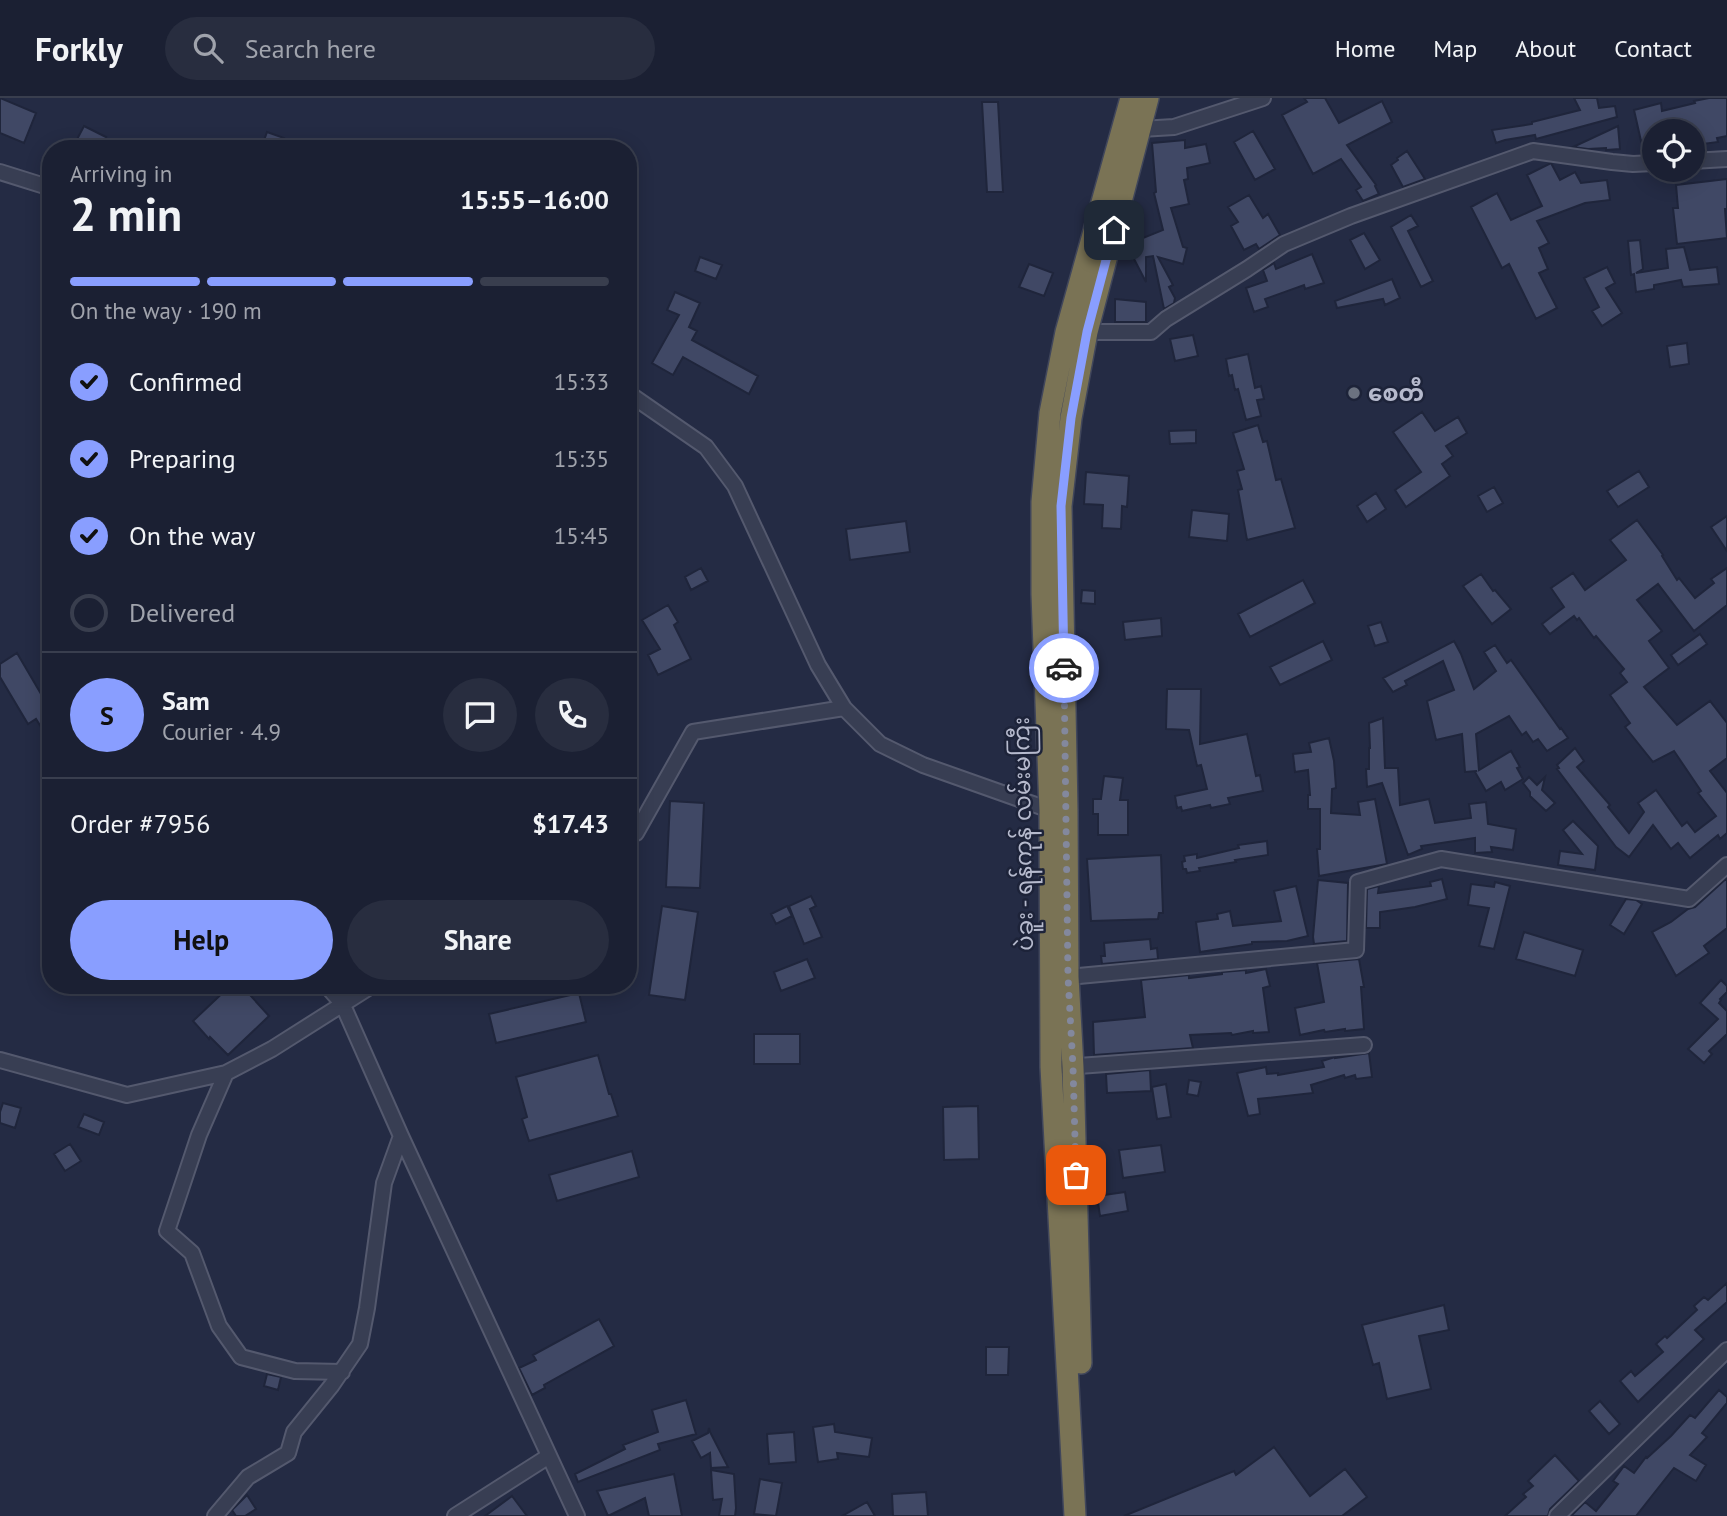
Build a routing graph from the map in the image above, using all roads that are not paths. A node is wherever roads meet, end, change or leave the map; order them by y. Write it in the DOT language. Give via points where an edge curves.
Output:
graph roads {
  1 [pos="1131,98"];
  2 [pos="1148,98"];
  3 [pos="1263,98"];
  4 [pos="1141,129"];
  5 [pos="1727,159"];
  6 [pos="1705,160"];
  7 [pos="1642,164"];
  8 [pos="0,172"];
  9 [pos="42,185"];
  10 [pos="1077,332"];
  11 [pos="637,399"];
  12 [pos="844,708"];
  13 [pos="1058,810"];
  14 [pos="637,831"];
  15 [pos="1727,865"];
  16 [pos="1068,977"];
  17 [pos="334,994"];
  18 [pos="358,994"];
  19 [pos="342,1003"];
  20 [pos="1364,1045"];
  21 [pos="0,1060"];
  22 [pos="1062,1067"];
  23 [pos="226,1073"];
  24 [pos="401,1136"];
  25 [pos="1727,1350"];
  26 [pos="342,1372"];
  27 [pos="549,1456"];
  28 [pos="1075,1505"];
  29 [pos="215,1516"];
  30 [pos="455,1516"];
  31 [pos="577,1516"];
  32 [pos="1557,1516"];
  1 -- 10 [label="highway, ပဲခူး - ရန်ကုန် လမ်းမကြီး"];
  2 -- 4 [label="highway, ပဲခူး - ရန်ကုန် လမ်းမကြီး"];
  3 -- 4 [label="street" via="1174,127"];
  4 -- 10 [label="highway, ပဲခူး - ရန်ကုန် လမ်းမကြီး"];
  5 -- 6 [label="street"];
  7 -- 10 [label="street" via="1533,151 1284,244 1151,332"];
  8 -- 9 [label="street"];
  10 -- 13 [label="highway, ပဲခူး - ရန်ကုန် လမ်းမကြီး" via="1050,413 1042,502 1042,594"];
  11 -- 12 [label="street" via="706,447 735,486 818,665"];
  12 -- 13 [label="street" via="880,744 923,765"];
  12 -- 14 [label="street" via="693,732"];
  13 -- 16 [label="highway, ပဲခူး - ရန်ကုန် လမ်းမကြီး"];
  13 -- 22 [label="highway, ပဲခူး - ရန်ကုန် လမ်းမကြီး"];
  15 -- 16 [label="street" via="1689,899 1441,859 1358,882 1356,950"];
  16 -- 22 [label="highway, ပဲခူး - ရန်ကုန် လမ်းမကြီး"];
  17 -- 19 [label="street"];
  18 -- 19 [label="street"];
  19 -- 23 [label="street"];
  19 -- 24 [label="street"];
  20 -- 22 [label="street"];
  21 -- 23 [label="street" via="127,1095"];
  22 -- 28 [label="highway, ပဲခူး - ရန်ကုန် လမ်းမကြီး" via="1067,1368"];
  23 -- 26 [label="street" via="199,1135 167,1231 192,1253 219,1326 241,1357 295,1371"];
  24 -- 26 [label="street" via="384,1183 360,1344"];
  24 -- 27 [label="street"];
  25 -- 32 [label="street"];
  26 -- 29 [label="street" via="294,1432 288,1453 248,1477"];
  27 -- 30 [label="street"];
  27 -- 31 [label="street"];
}
